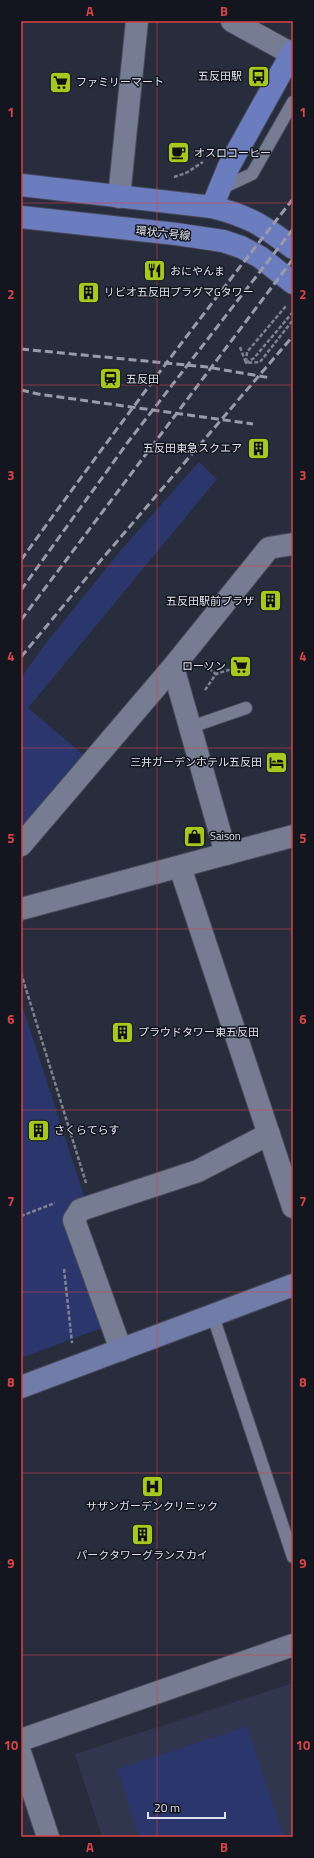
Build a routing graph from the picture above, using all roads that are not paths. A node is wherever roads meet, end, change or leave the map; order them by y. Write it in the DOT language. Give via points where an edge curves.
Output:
graph roads {
  1 [pos="137,21"];
  2 [pos="232,21"];
  3 [pos="292,53"];
  4 [pos="293,102"];
  5 [pos="21,185"];
  6 [pos="119,197"];
  7 [pos="215,199"];
  8 [pos="21,217"];
  9 [pos="293,248"];
  10 [pos="293,283"];
  11 [pos="293,544"];
  12 [pos="173,667"];
  13 [pos="246,708"];
  14 [pos="188,719"];
  15 [pos="293,836"];
  16 [pos="21,844"];
  17 [pos="226,854"];
  18 [pos="180,867"];
  19 [pos="21,909"];
  20 [pos="269,1134"];
  21 [pos="293,1207"];
  22 [pos="293,1285"];
  23 [pos="213,1316"];
  24 [pos="121,1350"];
  25 [pos="21,1387"];
  26 [pos="293,1557"];
  27 [pos="293,1645"];
  28 [pos="21,1740"];
  29 [pos="21,1755"];
  30 [pos="48,1837"];
  1 -- 6 [label="street"];
  2 -- 3 [label="street"];
  3 -- 7 [label="main road" via="229,166"];
  4 -- 7 [label="lane" via="252,174"];
  5 -- 6 [label="main road"];
  6 -- 7 [label="main road"];
  7 -- 9 [label="main road" via="231,212 262,225"];
  8 -- 10 [label="main road, 環状六号線" via="223,241 260,257"];
  11 -- 12 [label="street" via="269,548"];
  12 -- 14 [label="street"];
  12 -- 16 [label="street"];
  13 -- 14 [label="lane"];
  14 -- 17 [label="street"];
  15 -- 17 [label="street"];
  17 -- 18 [label="street"];
  18 -- 19 [label="street"];
  18 -- 20 [label="street"];
  20 -- 21 [label="street"];
  20 -- 24 [label="street" via="198,1171 80,1210 74,1220"];
  22 -- 23 [label="street"];
  23 -- 24 [label="street"];
  23 -- 26 [label="lane"];
  24 -- 25 [label="street"];
  27 -- 28 [label="street"];
  29 -- 30 [label="street"];
}
